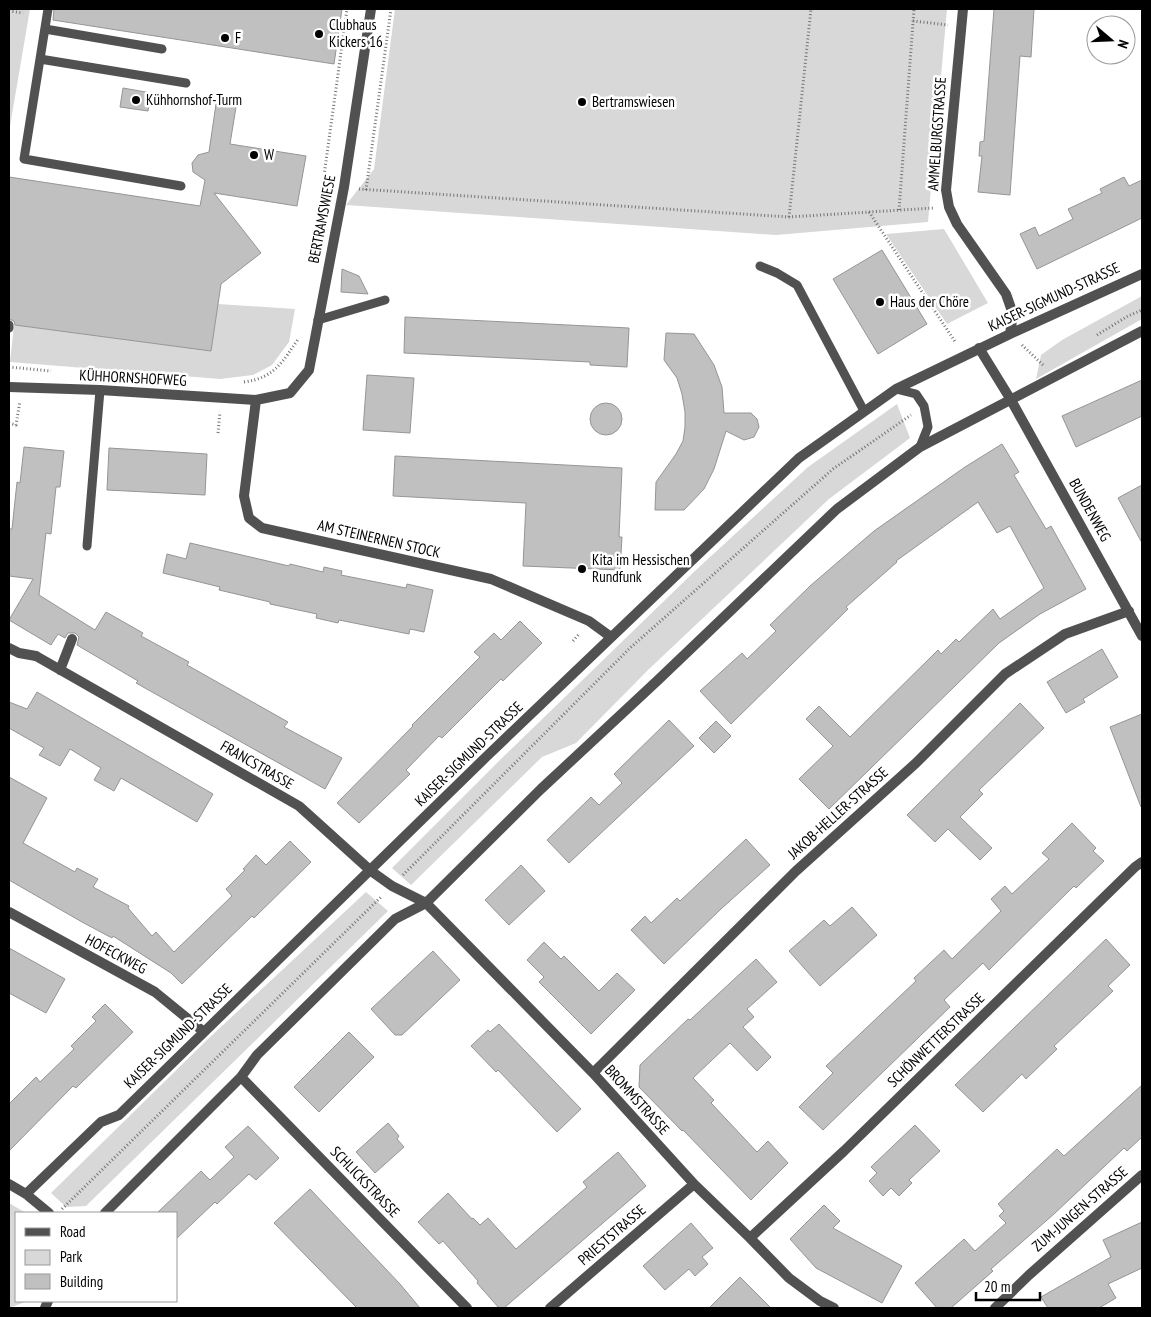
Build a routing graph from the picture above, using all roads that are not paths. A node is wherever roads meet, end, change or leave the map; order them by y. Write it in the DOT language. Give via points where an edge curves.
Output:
graph roads {
  1 [pos="48,9"];
  2 [pos="371,9"];
  3 [pos="963,9"];
  4 [pos="45,29"];
  5 [pos="162,49"];
  6 [pos="40,59"];
  7 [pos="186,83"];
  8 [pos="181,186"];
  9 [pos="760,266"];
  10 [pos="1142,274"];
  11 [pos="385,300"];
  12 [pos="318,320"];
  13 [pos="1142,332"];
  14 [pos="1010,334"];
  15 [pos="979,348"];
  16 [pos="9,387"];
  17 [pos="896,389"];
  18 [pos="100,390"];
  19 [pos="256,400"];
  20 [pos="1011,400"];
  21 [pos="864,411"];
  22 [pos="920,447"];
  23 [pos="87,546"];
  24 [pos="1129,611"];
  25 [pos="1142,636"];
  26 [pos="612,637"];
  27 [pos="72,639"];
  28 [pos="9,648"];
  29 [pos="60,670"];
  30 [pos="1142,862"];
  31 [pos="370,871"];
  32 [pos="426,903"];
  33 [pos="9,912"];
  34 [pos="204,1032"];
  35 [pos="593,1073"];
  36 [pos="241,1077"];
  37 [pos="1142,1175"];
  38 [pos="9,1184"];
  39 [pos="694,1184"];
  40 [pos="26,1194"];
  41 [pos="48,1212"];
  42 [pos="106,1212"];
  43 [pos="750,1238"];
  44 [pos="467,1308"];
  45 [pos="550,1308"];
  46 [pos="834,1308"];
  47 [pos="995,1308"];
  1 -- 4 [label="lane"];
  2 -- 12 [label="street, BERTRAMSWIESE" via="344,187"];
  3 -- 14 [label="street, AMMELBURGSTRASSE" via="946,190 957,224 1006,294 1013,314"];
  4 -- 5 [label="lane"];
  4 -- 6 [label="lane"];
  6 -- 7 [label="lane"];
  6 -- 8 [label="lane" via="24,159"];
  9 -- 21 [label="lane" via="797,285"];
  10 -- 14 [label="street, KAISER-SIGMUND-STRASSE"];
  11 -- 12 [label="lane"];
  12 -- 19 [label="street, BERTRAMSWIESE" via="309,370 290,393"];
  13 -- 20 [label="street"];
  14 -- 15 [label="street, KAISER-SIGMUND-STRASSE"];
  15 -- 17 [label="street, KAISER-SIGMUND-STRASSE"];
  15 -- 20 [label="street, KAISER-SIGMUND-STRASSE"];
  16 -- 18 [label="street, KÜHHORNSHOFWEG"];
  17 -- 21 [label="street, KAISER-SIGMUND-STRASSE"];
  17 -- 22 [label="lane" via="916,394 924,406 928,427"];
  18 -- 19 [label="street, KÜHHORNSHOFWEG"];
  18 -- 23 [label="lane"];
  19 -- 26 [label="street, AM STEINERNEN STOCK" via="244,496 249,518 262,528 491,579 589,621"];
  20 -- 22 [label="street"];
  20 -- 24 [label="street, BUNDENWEG"];
  21 -- 26 [label="street, KAISER-SIGMUND-STRASSE" via="799,458"];
  22 -- 32 [label="street" via="837,509 541,789"];
  24 -- 25 [label="street, BUNDENWEG"];
  24 -- 35 [label="street, JAKOB-HELLER-STRASSE" via="1065,634 1005,674 916,763 796,871"];
  26 -- 31 [label="street, KAISER-SIGMUND-STRASSE"];
  27 -- 29 [label="street"];
  28 -- 29 [label="street, FRANCSTRASSE" via="36,656"];
  29 -- 31 [label="street, FRANCSTRASSE" via="299,806"];
  30 -- 43 [label="street, SCHÖNWETTERSTRASSE"];
  31 -- 32 [label="street, FRANCSTRASSE"];
  31 -- 34 [label="street, KAISER-SIGMUND-STRASSE"];
  32 -- 35 [label="street, BROMMSTRASSE"];
  32 -- 36 [label="street" via="395,919 258,1055"];
  33 -- 34 [label="street, HOFECKWEG" via="155,992"];
  34 -- 40 [label="street, KAISER-SIGMUND-STRASSE" via="119,1114 101,1122"];
  35 -- 39 [label="street, BROMMSTRASSE"];
  36 -- 42 [label="street"];
  36 -- 44 [label="street, SCHLICKSTRASSE"];
  37 -- 47 [label="street, ZUM-JUNGEN-STRASSE"];
  38 -- 40 [label="street"];
  39 -- 43 [label="street, BROMMSTRASSE"];
  39 -- 45 [label="street, PRIESTSTRASSE"];
  40 -- 41 [label="street"];
  43 -- 46 [label="street, BROMMSTRASSE" via="789,1278"];
}
